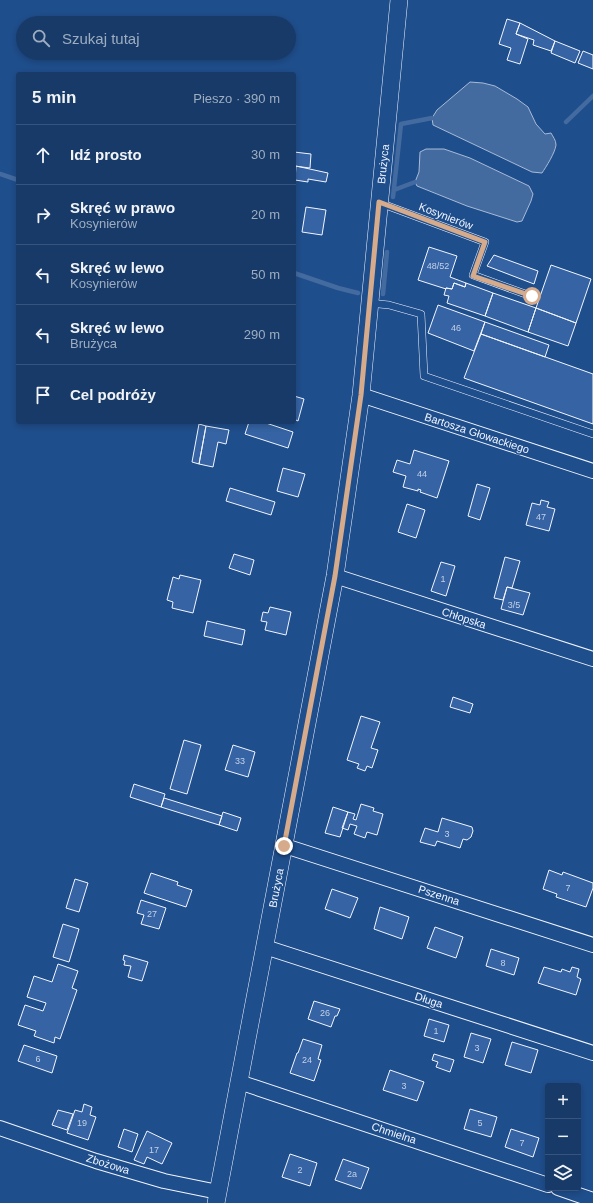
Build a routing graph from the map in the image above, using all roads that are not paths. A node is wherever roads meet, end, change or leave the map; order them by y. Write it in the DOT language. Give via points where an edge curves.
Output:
graph roads {
  1 [pos="399,0"];
  2 [pos="379,202"];
  3 [pos="532,296"];
  4 [pos="369,303"];
  5 [pos="361,395"];
  6 [pos="593,434"];
  7 [pos="593,471"];
  8 [pos="335,576"];
  9 [pos="593,659"];
  10 [pos="284,846"];
  11 [pos="593,945"];
  12 [pos="265,947"];
  13 [pos="593,1053"];
  14 [pos="239,1082"];
  15 [pos="0,1128"];
  16 [pos="545,1184"];
  17 [pos="567,1191"];
  18 [pos="217,1197"];
  19 [pos="593,1200"];
  1 -- 2 [label="street, Brużyca"];
  2 -- 3 [label="lane, Kosynierów" via="485,242 473,276"];
  2 -- 4 [label="street, Brużyca"];
  4 -- 5 [label="street, Brużyca"];
  4 -- 6 [label="lane" via="389,305 421,314 424,376"];
  5 -- 7 [label="street, Bartosza Głowackiego"];
  5 -- 8 [label="street, Brużyca"];
  8 -- 9 [label="street, Chłopska"];
  8 -- 10 [label="street, Brużyca"];
  10 -- 11 [label="street, Pszenna"];
  10 -- 12 [label="street, Brużyca"];
  12 -- 13 [label="street, Długa"];
  12 -- 14 [label="street, Brużyca"];
  14 -- 16 [label="street, Chmielna"];
  14 -- 18 [label="street, Brużyca"];
  15 -- 18 [label="street, Zbożowa" via="96,1161"];
  17 -- 19 [label="street"];
}
